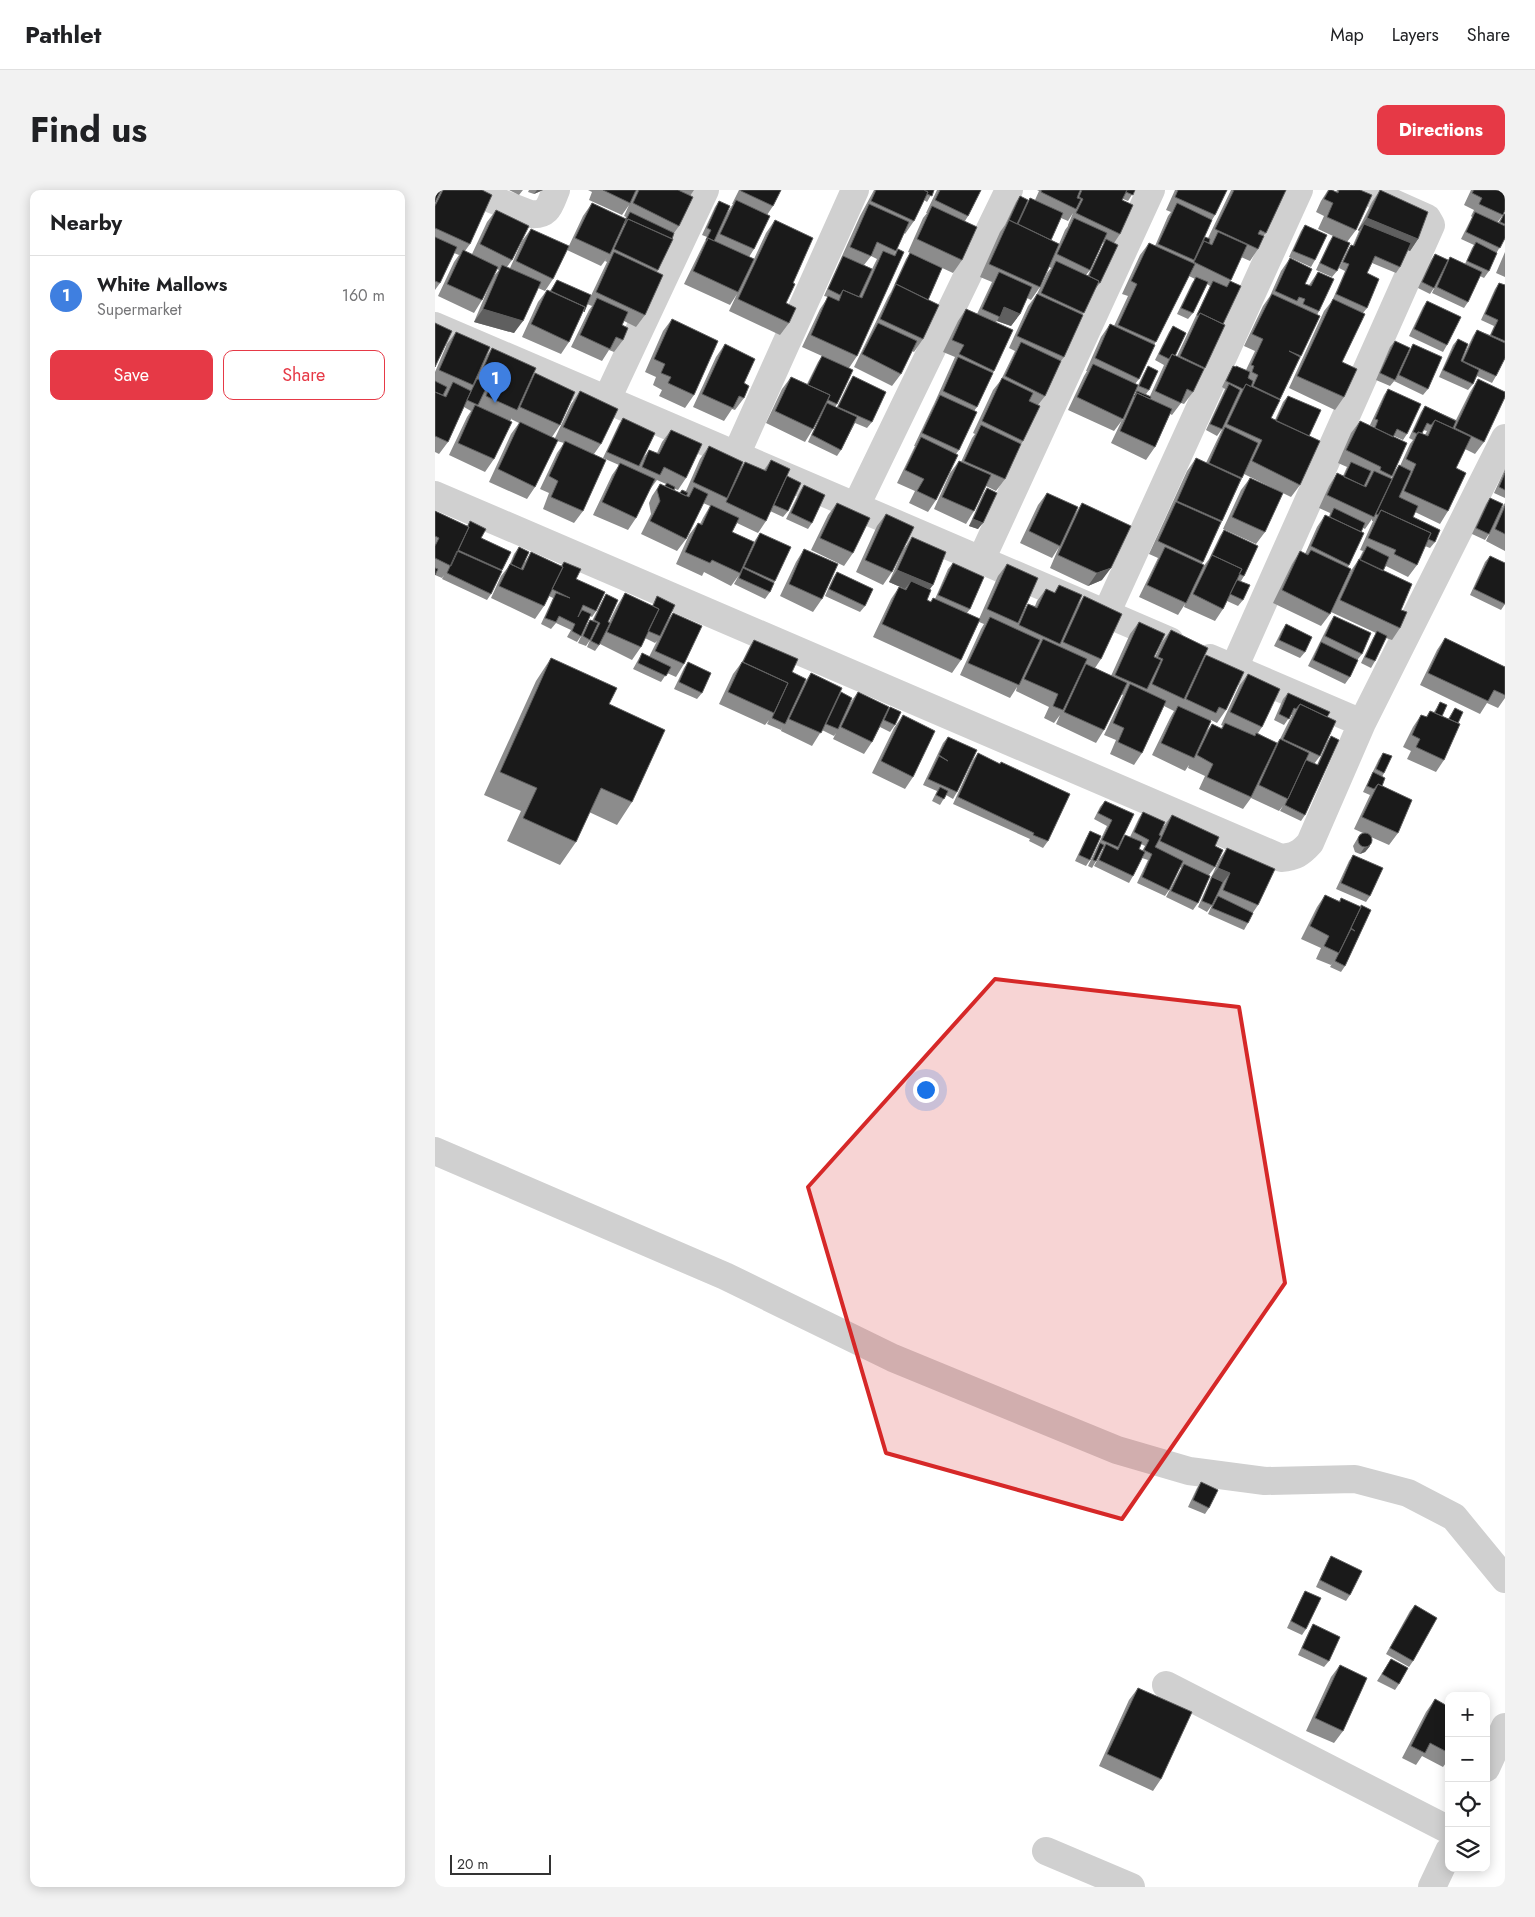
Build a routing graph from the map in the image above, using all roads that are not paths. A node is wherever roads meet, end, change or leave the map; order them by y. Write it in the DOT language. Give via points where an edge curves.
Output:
graph roads {
  1 [pos="468,190"];
  2 [pos="556,190"];
  3 [pos="705,190"];
  4 [pos="855,190"];
  5 [pos="1009,190"];
  6 [pos="1151,190"];
  7 [pos="1299,190"];
  8 [pos="1364,190"];
  9 [pos="435,326"];
  10 [pos="607,399"];
  11 [pos="1505,438"];
  12 [pos="736,455"];
  13 [pos="435,495"];
  14 [pos="856,506"];
  15 [pos="981,560"];
  16 [pos="1106,614"];
  17 [pos="1234,668"];
  18 [pos="1362,723"];
  19 [pos="435,1151"];
  20 [pos="1505,1579"];
  21 [pos="1166,1685"];
  22 [pos="1505,1727"];
  23 [pos="1490,1759"];
  24 [pos="1445,1828"];
  25 [pos="1046,1851"];
  26 [pos="1445,1859"];
  27 [pos="1131,1887"];
  28 [pos="1432,1887"];
  1 -- 2 [label="street" via="537,215 548,208"];
  3 -- 10 [label="street"];
  4 -- 12 [label="street"];
  5 -- 14 [label="street"];
  6 -- 15 [label="street"];
  7 -- 16 [label="street"];
  8 -- 17 [label="street" via="1427,218 1431,225"];
  9 -- 10 [label="street"];
  10 -- 12 [label="street"];
  11 -- 18 [label="street"];
  12 -- 14 [label="street"];
  13 -- 18 [label="street" via="1281,858 1293,858 1310,843"];
  14 -- 15 [label="street"];
  15 -- 16 [label="street"];
  16 -- 17 [label="street"];
  17 -- 18 [label="street"];
  19 -- 20 [label="street" via="725,1276 893,1358 1117,1450 1189,1471 1265,1481 1355,1479 1408,1493 1454,1517"];
  21 -- 24 [label="street"];
  22 -- 23 [label="street"];
  25 -- 27 [label="street"];
  26 -- 28 [label="street"];
}
